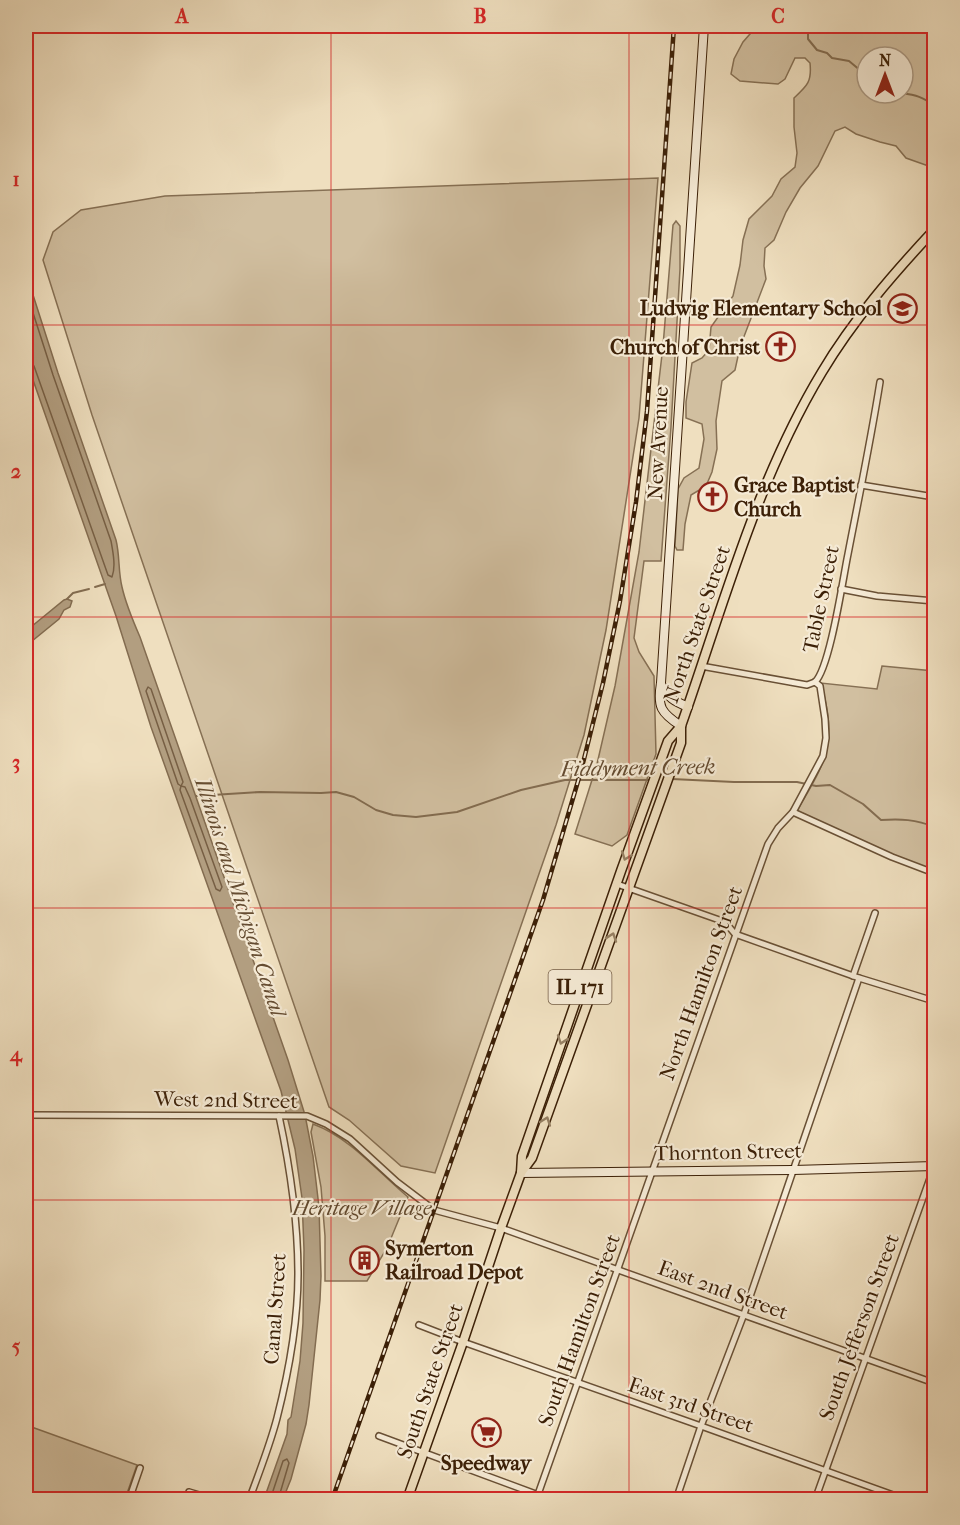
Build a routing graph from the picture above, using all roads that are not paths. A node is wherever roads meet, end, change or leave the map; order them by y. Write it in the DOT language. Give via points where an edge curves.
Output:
graph roads {
  1 [pos="704,26"];
  2 [pos="934,230"];
  3 [pos="880,382"];
  4 [pos="861,485"];
  5 [pos="934,497"];
  6 [pos="841,589"];
  7 [pos="934,601"];
  8 [pos="701,666"];
  9 [pos="815,682"];
  10 [pos="661,683"];
  11 [pos="688,706"];
  12 [pos="681,726"];
  13 [pos="793,812"];
  14 [pos="934,873"];
  15 [pos="617,884"];
  16 [pos="629,888"];
  17 [pos="875,913"];
  18 [pos="735,934"];
  19 [pos="856,977"];
  20 [pos="934,1001"];
  21 [pos="26,1115"];
  22 [pos="279,1116"];
  23 [pos="934,1166"];
  24 [pos="793,1170"];
  25 [pos="652,1171"];
  26 [pos="521,1173"];
  27 [pos="501,1228"];
  28 [pos="619,1270"];
  29 [pos="744,1314"];
  30 [pos="419,1325"];
  31 [pos="463,1342"];
  32 [pos="866,1358"];
  33 [pos="578,1383"];
  34 [pos="934,1383"];
  35 [pos="701,1426"];
  36 [pos="379,1436"];
  37 [pos="423,1453"];
  38 [pos="140,1468"];
  39 [pos="825,1470"];
  40 [pos="537,1497"];
  41 [pos="129,1500"];
  42 [pos="187,1500"];
  43 [pos="216,1500"];
  44 [pos="249,1500"];
  45 [pos="407,1500"];
  46 [pos="552,1500"];
  47 [pos="676,1500"];
  48 [pos="815,1500"];
  49 [pos="907,1500"];
  1 -- 10 [label="main road, New Avenue"];
  2 -- 8 [label="main road, North State Street / IL 171" via="857,320 801,409 772,469"];
  3 -- 4 [label="street, Table Street"];
  4 -- 5 [label="street"];
  4 -- 6 [label="street, Table Street"];
  6 -- 7 [label="street"];
  6 -- 9 [label="street, Table Street" via="831,642"];
  8 -- 9 [label="street" via="807,684"];
  8 -- 11 [label="main road, North State Street / IL 171"];
  9 -- 13 [label="street, Table Street" via="822,694 826,738 823,756"];
  10 -- 11 [label="main road" via="675,702"];
  10 -- 12 [label="main road, New Avenue" via="661,708"];
  11 -- 12 [label="main road, North State Street / IL 171"];
  12 -- 15 [label="main road, North State Street / IL 171, one-way" via="668,741"];
  12 -- 16 [label="main road, North State Street / IL 171" via="681,743"];
  13 -- 14 [label="street"];
  13 -- 18 [label="street, North Hamilton Street" via="768,844"];
  15 -- 16 [label="street"];
  15 -- 26 [label="main road, North State Street / IL 171, one-way" via="522,1156"];
  16 -- 18 [label="street" via="725,922"];
  26 -- 16 [label="main road, North State Street / IL 171, one-way" via="532,1158"];
  17 -- 19 [label="street"];
  18 -- 19 [label="street"];
  18 -- 25 [label="street, North Hamilton Street"];
  19 -- 20 [label="street"];
  19 -- 24 [label="street"];
  21 -- 22 [label="street, West 2nd Street"];
  22 -- 27 [label="street, West 2nd Street" via="307,1116 326,1124 350,1139 426,1205"];
  22 -- 44 [label="street, Canal Street" via="291,1178 296,1234 296,1312 279,1411"];
  23 -- 24 [label="main road, Thornton Street"];
  23 -- 32 [label="street, South Jefferson Street"];
  24 -- 25 [label="main road, Thornton Street"];
  24 -- 29 [label="street"];
  25 -- 26 [label="main road, Thornton Street"];
  25 -- 28 [label="street, South Hamilton Street"];
  26 -- 27 [label="main road, South State Street / IL 171"];
  27 -- 28 [label="street, East 2nd Street"];
  27 -- 31 [label="main road, South State Street / IL 171"];
  28 -- 29 [label="street, East 2nd Street"];
  28 -- 33 [label="street, South Hamilton Street"];
  29 -- 32 [label="street, East 2nd Street"];
  29 -- 35 [label="street"];
  30 -- 31 [label="street, East 3rd Street"];
  31 -- 33 [label="street, East 3rd Street"];
  31 -- 37 [label="main road, South State Street / IL 171"];
  32 -- 34 [label="street, East 2nd Street"];
  32 -- 39 [label="street, South Jefferson Street"];
  33 -- 35 [label="street, East 3rd Street"];
  33 -- 40 [label="street, South Hamilton Street"];
  35 -- 39 [label="street, East 3rd Street"];
  35 -- 47 [label="street"];
  36 -- 37 [label="street"];
  37 -- 40 [label="street"];
  37 -- 45 [label="main road, South State Street / IL 171"];
  38 -- 41 [label="street"];
  39 -- 48 [label="street, South Jefferson Street"];
  39 -- 49 [label="street, East 3rd Street"];
  40 -- 46 [label="street"];
  42 -- 43 [label="street" via="189,1492"];
}
